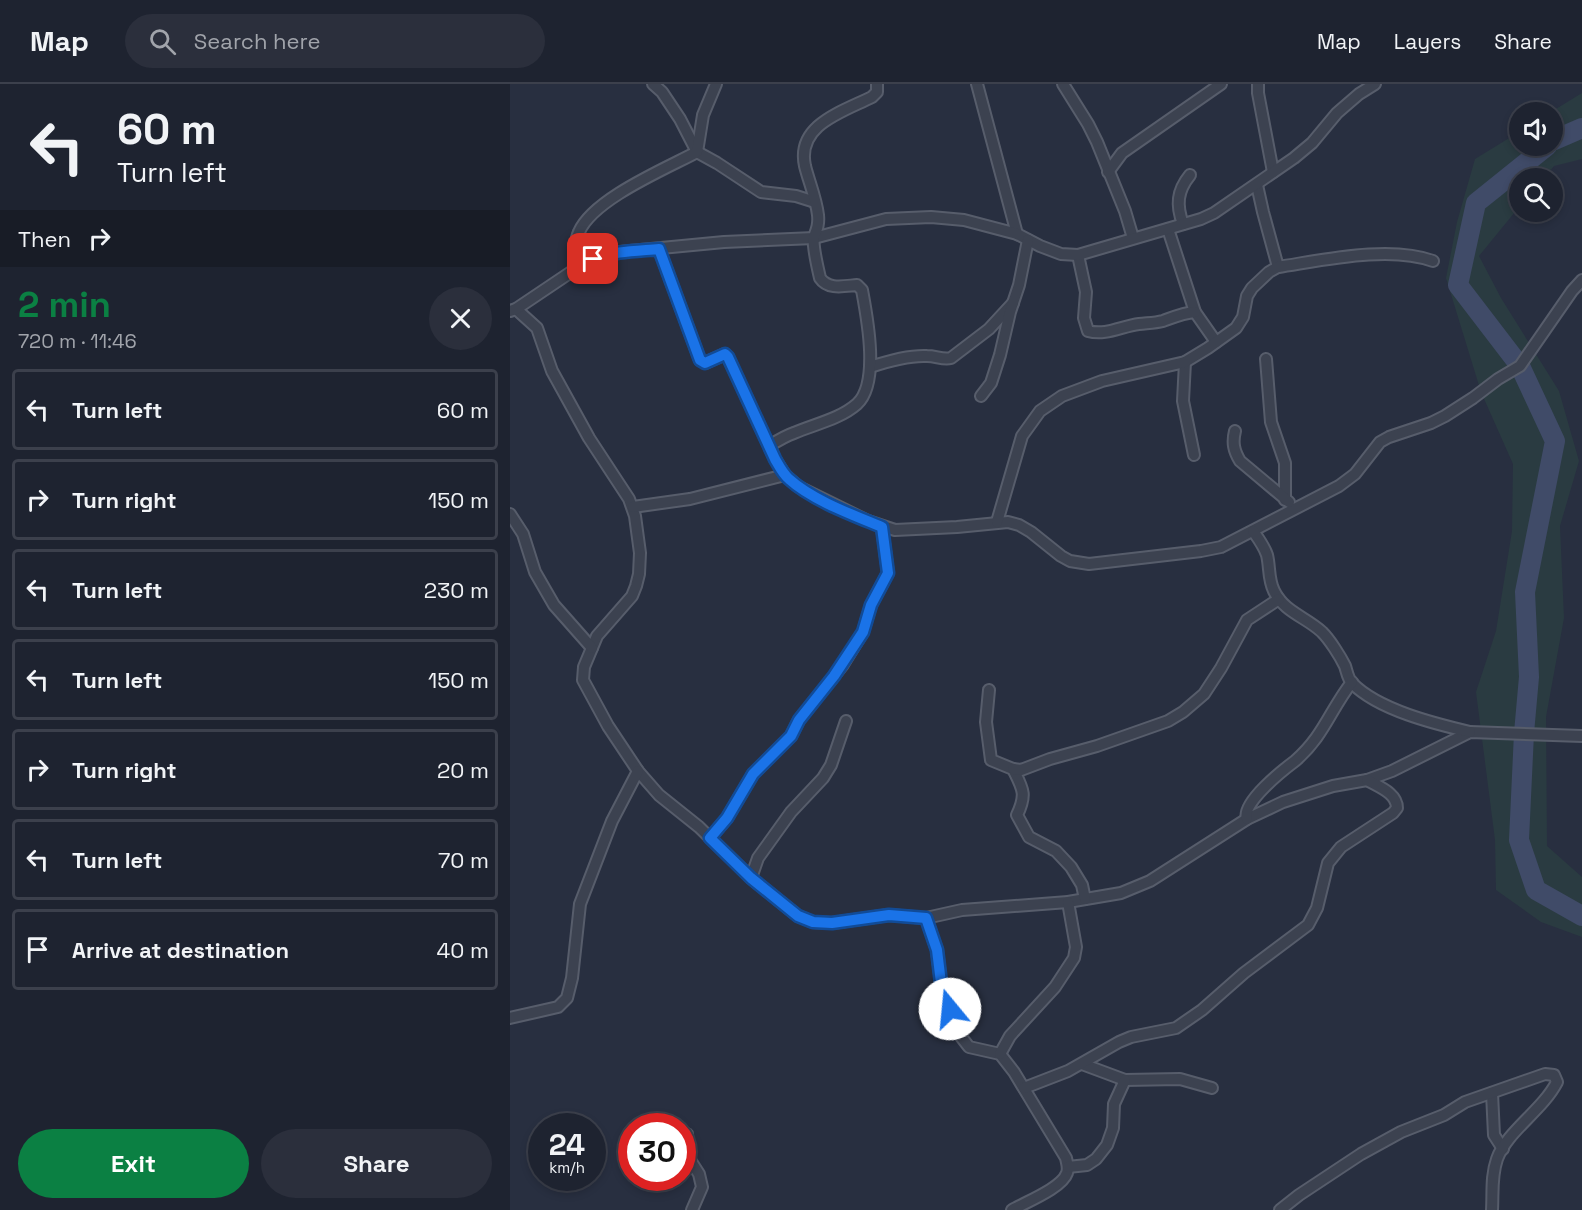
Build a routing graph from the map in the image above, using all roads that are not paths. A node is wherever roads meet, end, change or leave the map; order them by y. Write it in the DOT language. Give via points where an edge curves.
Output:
graph roads {
  1 [pos="653,84"];
  2 [pos="716,84"];
  3 [pos="877,84"];
  4 [pos="977,84"];
  5 [pos="1063,84"];
  6 [pos="1221,84"];
  7 [pos="1258,84"];
  8 [pos="1375,84"];
  9 [pos="697,152"];
  10 [pos="1108,172"];
  11 [pos="1273,172"];
  12 [pos="1190,176"];
  13 [pos="1257,185"];
  14 [pos="815,202"];
  15 [pos="1183,224"];
  16 [pos="1168,229"];
  17 [pos="1017,234"];
  18 [pos="814,238"];
  19 [pos="1133,238"];
  20 [pos="1028,240"];
  21 [pos="659,249"];
  22 [pos="1078,255"];
  23 [pos="1433,261"];
  24 [pos="1278,267"];
  25 [pos="577,268"];
  26 [pos="1582,279"];
  27 [pos="1012,303"];
  28 [pos="513,310"];
  29 [pos="1195,312"];
  30 [pos="1216,342"];
  31 [pos="1266,359"];
  32 [pos="1185,362"];
  33 [pos="870,367"];
  34 [pos="981,396"];
  35 [pos="1235,431"];
  36 [pos="769,446"];
  37 [pos="1194,455"];
  38 [pos="785,475"];
  39 [pos="1285,500"];
  40 [pos="633,507"];
  41 [pos="1296,508"];
  42 [pos="510,514"];
  43 [pos="997,522"];
  44 [pos="882,527"];
  45 [pos="1253,531"];
  46 [pos="1279,599"];
  47 [pos="592,648"];
  48 [pos="1352,682"];
  49 [pos="988,690"];
  50 [pos="846,721"];
  51 [pos="1470,732"];
  52 [pos="1582,736"];
  53 [pos="1013,769"];
  54 [pos="638,771"];
  55 [pos="1367,780"];
  56 [pos="1247,819"];
  57 [pos="710,838"];
  58 [pos="751,878"];
  59 [pos="1085,899"];
  60 [pos="1068,902"];
  61 [pos="926,918"];
  62 [pos="510,1018"];
  63 [pos="1000,1054"];
  64 [pos="1082,1064"];
  65 [pos="1125,1080"];
  66 [pos="1024,1088"];
  67 [pos="1212,1088"];
  68 [pos="1492,1093"];
  69 [pos="1503,1149"];
  70 [pos="1068,1167"];
  71 [pos="696,1169"];
  72 [pos="692,1210"];
  73 [pos="1012,1210"];
  74 [pos="1280,1210"];
  75 [pos="1492,1210"];
  1 -- 9 [label="street" via="680,119"];
  2 -- 9 [label="street" via="703,115"];
  3 -- 14 [label="street" via="872,98 830,117 808,138 803,151"];
  4 -- 17 [label="street"];
  5 -- 10 [label="street" via="1088,124"];
  6 -- 10 [label="street" via="1122,153"];
  7 -- 11 [label="street"];
  8 -- 11 [label="street" via="1337,113 1312,143"];
  9 -- 14 [label="street" via="761,192"];
  9 -- 25 [label="street" via="596,210 579,231"];
  10 -- 19 [label="street"];
  11 -- 13 [label="street"];
  12 -- 15 [label="street" via="1178,195"];
  13 -- 15 [label="street" via="1214,213"];
  13 -- 24 [label="street"];
  14 -- 18 [label="street" via="819,228"];
  15 -- 16 [label="street"];
  16 -- 19 [label="street"];
  16 -- 29 [label="street"];
  17 -- 18 [label="street" via="931,216 886,219"];
  17 -- 20 [label="street"];
  18 -- 21 [label="street"];
  18 -- 33 [label="street" via="822,281 830,286 857,285 862,290"];
  19 -- 22 [label="street"];
  20 -- 22 [label="street" via="1061,254"];
  20 -- 27 [label="street"];
  21 -- 25 [label="street" via="609,254"];
  21 -- 36 [label="street" via="700,360 705,363 721,354 728,357"];
  22 -- 29 [label="street" via="1086,292 1084,318 1088,332 1112,332"];
  23 -- 24 [label="street" via="1408,254 1372,254"];
  24 -- 30 [label="street" via="1252,288 1240,323"];
  25 -- 28 [label="street"];
  26 -- 41 [label="street" via="1520,366 1445,416 1389,436 1356,474"];
  27 -- 33 [label="street" via="989,329 951,358 911,357"];
  27 -- 34 [label="street" via="994,375"];
  28 -- 40 [label="street" via="537,328 552,371"];
  29 -- 30 [label="street"];
  30 -- 32 [label="street"];
  31 -- 39 [label="street" via="1271,422 1285,463"];
  32 -- 37 [label="street" via="1183,401"];
  32 -- 43 [label="street" via="1102,381 1062,396 1040,411 1022,436"];
  33 -- 36 [label="street" via="864,395 852,408"];
  35 -- 39 [label="street" via="1233,446 1240,461"];
  36 -- 38 [label="street"];
  38 -- 40 [label="street"];
  38 -- 44 [label="street" via="799,487"];
  39 -- 41 [label="street"];
  40 -- 47 [label="street" via="640,553 636,586"];
  41 -- 45 [label="street"];
  42 -- 47 [label="street" via="554,605"];
  43 -- 44 [label="street" via="894,530"];
  43 -- 45 [label="street" via="1019,525 1061,556 1089,564 1221,547"];
  44 -- 57 [label="street" via="888,573 871,605 863,632 791,736 753,774"];
  45 -- 46 [label="street" via="1267,556 1271,584"];
  46 -- 48 [label="street" via="1322,632"];
  46 -- 53 [label="street" via="1247,620 1204,694 1183,712 1097,746"];
  47 -- 54 [label="street" via="584,667 584,680"];
  48 -- 51 [label="street" via="1392,707"];
  48 -- 56 [label="street" via="1315,740 1251,802 1246,810"];
  49 -- 53 [label="street" via="986,722 991,760"];
  50 -- 58 [label="street" via="831,765 758,858"];
  51 -- 52 [label="street"];
  51 -- 55 [label="street"];
  53 -- 59 [label="street" via="1023,789 1017,815 1025,831 1056,851 1071,867"];
  54 -- 57 [label="street" via="659,795"];
  54 -- 62 [label="street" via="612,821 580,904 567,998 558,1007"];
  55 -- 56 [label="street" via="1283,802"];
  55 -- 64 [label="street" via="1389,792 1397,808 1341,847 1328,863 1317,908 1308,925 1176,1028 1131,1037"];
  56 -- 59 [label="street" via="1150,880 1121,893"];
  57 -- 58 [label="street"];
  58 -- 61 [label="street" via="798,916 813,922 889,915"];
  59 -- 60 [label="street"];
  60 -- 61 [label="street" via="963,910"];
  60 -- 63 [label="street" via="1076,947 1074,958 1055,987 1010,1036"];
  61 -- 63 [label="street" via="955,1029 969,1047"];
  63 -- 66 [label="street"];
  64 -- 65 [label="street"];
  64 -- 66 [label="street"];
  65 -- 67 [label="street" via="1180,1079"];
  65 -- 70 [label="street" via="1114,1104 1113,1128 1107,1145 1087,1165"];
  66 -- 70 [label="street"];
  68 -- 69 [label="street" via="1494,1135"];
  68 -- 69 [label="street" via="1545,1074 1554,1075 1557,1082"];
  68 -- 74 [label="street" via="1372,1147"];
  69 -- 75 [label="street" via="1494,1170"];
  70 -- 73 [label="street" via="1064,1180 1051,1190"];
  71 -- 72 [label="street" via="702,1187"];
}
